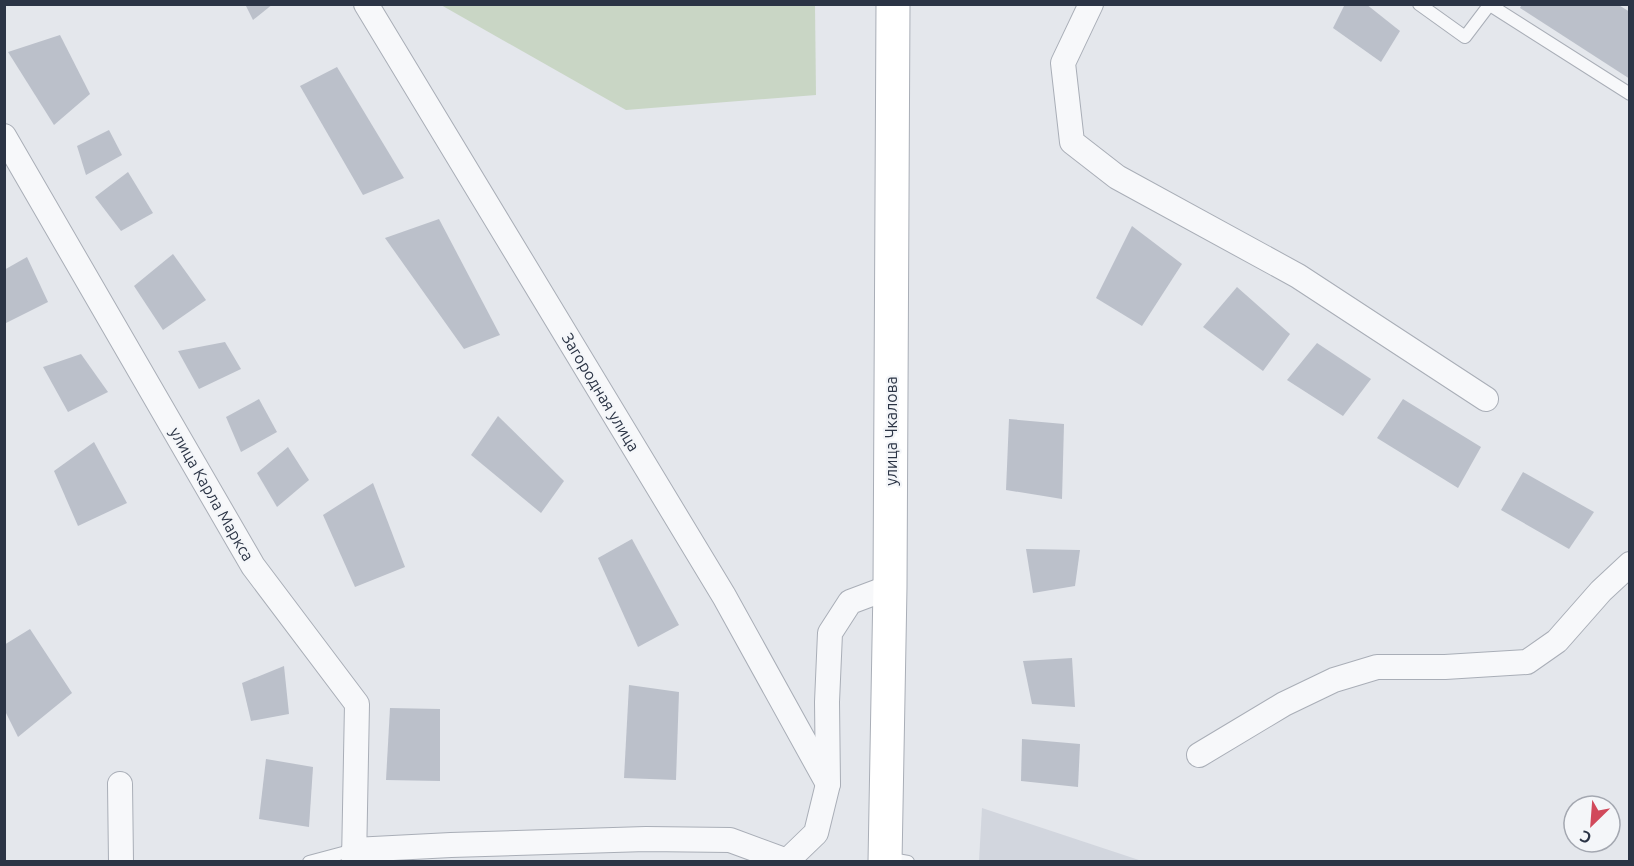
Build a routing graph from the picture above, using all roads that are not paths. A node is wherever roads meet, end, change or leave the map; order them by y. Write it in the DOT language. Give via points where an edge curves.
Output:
graph roads {
  1 [pos="366,4"];
  2 [pos="893,4"];
  3 [pos="1091,4"];
  4 [pos="1419,4"];
  5 [pos="1490,5"];
  6 [pos="1629,94"];
  7 [pos="4,136"];
  8 [pos="1486,399"];
  9 [pos="1629,564"];
  10 [pos="890,587"];
  11 [pos="1199,755"];
  12 [pos="120,784"];
  13 [pos="828,784"];
  14 [pos="354,856"];
  15 [pos="893,860"];
  16 [pos="121,861"];
  17 [pos="309,861"];
  18 [pos="787,861"];
  1 -- 13 [label="street, Загородная улица" via="724,596"];
  2 -- 10 [label="street, улица Чкалова"];
  3 -- 8 [label="street" via="1064,63 1072,142 1117,177 1298,276"];
  4 -- 5 [label="lane" via="1465,37"];
  5 -- 6 [label="lane"];
  7 -- 14 [label="street, улица Карла Маркса" via="253,566 357,704"];
  9 -- 11 [label="street" via="1557,641 1527,662 1377,667 1334,680"];
  10 -- 13 [label="street" via="850,602 830,633"];
  10 -- 15 [label="street, улица Чкалова"];
  12 -- 16 [label="street"];
  13 -- 18 [label="street" via="816,833"];
  14 -- 17 [label="lane"];
  14 -- 18 [label="street" via="577,841 730,840"];
}
